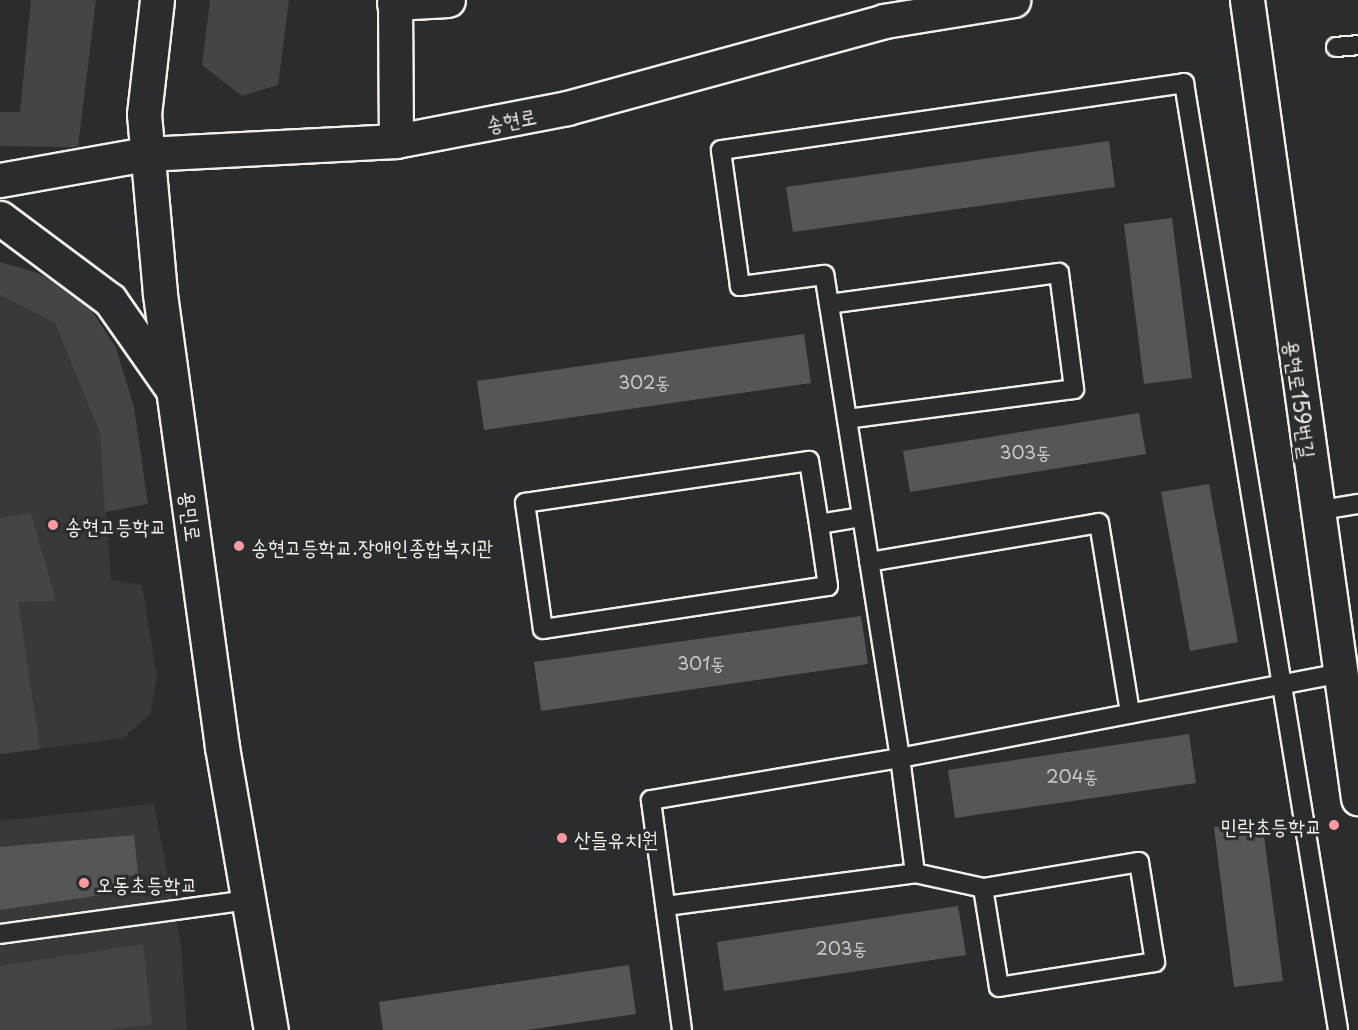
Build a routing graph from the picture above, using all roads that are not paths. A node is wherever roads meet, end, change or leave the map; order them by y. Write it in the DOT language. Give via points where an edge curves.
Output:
graph roads {
  1 [pos="157,0"];
  2 [pos="448,0"];
  3 [pos="1013,0"];
  4 [pos="1247,0"];
  5 [pos="394,2"];
  6 [pos="1358,45"];
  7 [pos="1336,47"];
  8 [pos="396,141"];
  9 [pos="146,154"];
  10 [pos="0,180"];
  11 [pos="0,218"];
  12 [pos="829,304"];
  13 [pos="177,394"];
  14 [pos="847,419"];
  15 [pos="1358,504"];
  16 [pos="1316,511"];
  17 [pos="862,517"];
  18 [pos="819,524"];
  19 [pos="869,562"];
  20 [pos="1340,673"];
  21 [pos="1284,686"];
  22 [pos="1130,713"];
  23 [pos="900,758"];
  24 [pos="1358,798"];
  25 [pos="915,873"];
  26 [pos="983,888"];
  27 [pos="249,900"];
  28 [pos="666,906"];
  29 [pos="0,934"];
  30 [pos="271,1030"];
  31 [pos="682,1030"];
  32 [pos="1338,1030"];
  1 -- 9 [label="street, 용민로" via="144,114"];
  2 -- 5 [label="street"];
  3 -- 8 [label="street, 송현로" via="884,21 567,108"];
  4 -- 16 [label="street, 용현로159번길"];
  5 -- 8 [label="street"];
  6 -- 7 [label="lane"];
  8 -- 9 [label="street, 송현로"];
  9 -- 10 [label="street, 송현로"];
  9 -- 13 [label="street, 용민로"];
  11 -- 13 [label="street" via="110,300"];
  12 -- 14 [label="lane"];
  12 -- 14 [label="lane" via="1059,273 1074,389"];
  12 -- 21 [label="lane" via="824,275 740,286 721,150 1184,83"];
  13 -- 27 [label="street, 용민로" via="222,747"];
  14 -- 17 [label="lane"];
  15 -- 16 [label="lane"];
  16 -- 20 [label="street, 용현로159번길"];
  17 -- 18 [label="lane"];
  17 -- 19 [label="lane"];
  18 -- 18 [label="lane" via="809,461 525,503 543,629 828,586"];
  19 -- 22 [label="lane" via="1099,523"];
  19 -- 23 [label="lane"];
  20 -- 21 [label="lane"];
  20 -- 24 [label="street, 용현로159번길"];
  21 -- 22 [label="lane"];
  21 -- 32 [label="lane"];
  22 -- 23 [label="lane"];
  23 -- 25 [label="lane"];
  23 -- 28 [label="lane" via="651,800"];
  25 -- 26 [label="lane"];
  25 -- 28 [label="lane"];
  26 -- 26 [label="lane" via="999,987 1155,962 1139,862"];
  27 -- 29 [label="lane"];
  27 -- 30 [label="street, 용민로"];
  28 -- 31 [label="lane"];
}
